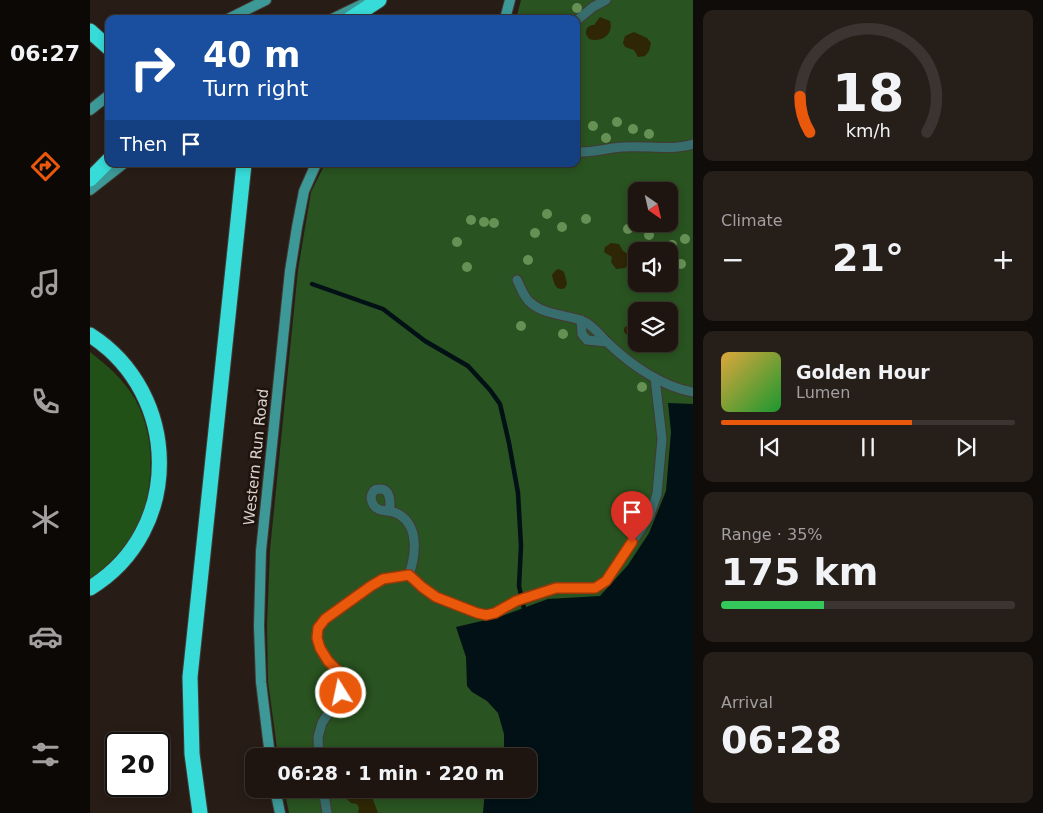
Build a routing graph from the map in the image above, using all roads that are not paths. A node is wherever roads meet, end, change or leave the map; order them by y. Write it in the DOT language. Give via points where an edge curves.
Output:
graph roads {
  1 [pos="266,0"];
  2 [pos="371,0"];
  3 [pos="380,0"];
  4 [pos="510,0"];
  5 [pos="606,0"];
  6 [pos="236,15"];
  7 [pos="340,15"];
  8 [pos="356,15"];
  9 [pos="505,15"];
  10 [pos="580,18"];
  11 [pos="90,30"];
  12 [pos="105,44"];
  13 [pos="105,99"];
  14 [pos="90,110"];
  15 [pos="693,144"];
  16 [pos="580,152"];
  17 [pos="105,164"];
  18 [pos="119,167"];
  19 [pos="244,167"];
  20 [pos="315,167"];
  21 [pos="90,179"];
  22 [pos="90,190"];
  23 [pos="517,280"];
  24 [pos="90,335"];
  25 [pos="655,378"];
  26 [pos="693,392"];
  27 [pos="390,510"];
  28 [pos="409,575"];
  29 [pos="90,588"];
  30 [pos="269,748"];
  31 [pos="319,748"];
  32 [pos="277,798"];
  33 [pos="324,798"];
  34 [pos="200,813"];
  35 [pos="280,813"];
  36 [pos="327,813"];
  1 -- 6 [label="street"];
  2 -- 7 [label="street"];
  3 -- 8 [label="highway"];
  4 -- 9 [label="street"];
  5 -- 10 [label="lane"];
  11 -- 12 [label="highway"];
  13 -- 14 [label="street"];
  15 -- 16 [label="lane" via="685,147 643,145"];
  17 -- 21 [label="highway"];
  18 -- 22 [label="street"];
  19 -- 34 [label="highway" via="190,677 192,754"];
  20 -- 30 [label="street, Western Run Road" via="304,191 296,227 261,551 261,682"];
  23 -- 25 [label="lane" via="530,303 540,310 581,320 624,357"];
  24 -- 29 [label="highway" via="115,355 141,387 154,421 160,463 155,501 140,536 113,570"];
  25 -- 26 [label="lane" via="680,390"];
  25 -- 28 [label="lane" via="662,439 657,494 649,517 606,581 595,588 556,588 486,615 436,597"];
  27 -- 28 [label="lane" via="409,524 413,533 414,562"];
  28 -- 31 [label="lane" via="383,579 325,619 318,628 320,648 342,681 341,693 322,723"];
  32 -- 35 [label="street"];
  33 -- 36 [label="lane"];
}
